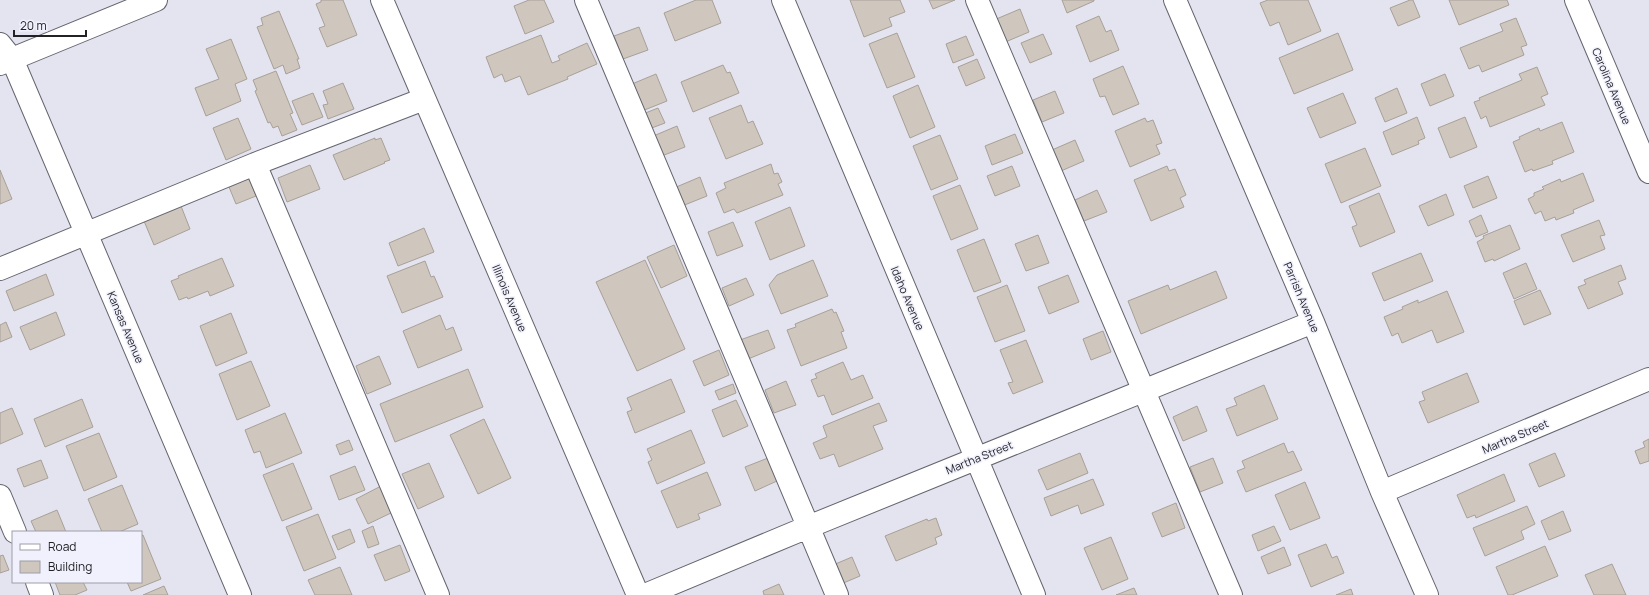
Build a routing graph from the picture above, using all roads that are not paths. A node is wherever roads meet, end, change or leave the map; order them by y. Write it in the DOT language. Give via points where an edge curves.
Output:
graph roads {
  1 [pos="156,0"];
  2 [pos="382,0"];
  3 [pos="586,0"];
  4 [pos="782,0"];
  5 [pos="977,0"];
  6 [pos="1175,0"];
  7 [pos="1576,0"];
  8 [pos="4,56"];
  9 [pos="424,98"];
  10 [pos="255,164"];
  11 [pos="1649,172"];
  12 [pos="87,233"];
  13 [pos="0,269"];
  14 [pos="1312,322"];
  15 [pos="1649,379"];
  16 [pos="1143,390"];
  17 [pos="976,459"];
  18 [pos="1382,492"];
  19 [pos="0,496"];
  20 [pos="808,527"];
  21 [pos="16,531"];
  22 [pos="37,583"];
  23 [pos="42,595"];
  24 [pos="240,595"];
  25 [pos="438,595"];
  26 [pos="638,595"];
  27 [pos="646,595"];
  28 [pos="837,595"];
  29 [pos="1034,595"];
  30 [pos="1231,595"];
  31 [pos="1427,595"];
  1 -- 8 [label="street"];
  2 -- 9 [label="street, Illinois Avenue"];
  3 -- 20 [label="street"];
  4 -- 17 [label="street, Idaho Avenue"];
  5 -- 16 [label="street"];
  6 -- 14 [label="street, Parrish Avenue"];
  7 -- 11 [label="street, Carolina Avenue"];
  8 -- 12 [label="street, Kansas Avenue"];
  9 -- 10 [label="street"];
  9 -- 26 [label="street, Illinois Avenue"];
  10 -- 12 [label="street"];
  10 -- 25 [label="street"];
  12 -- 13 [label="street"];
  12 -- 24 [label="street, Kansas Avenue"];
  14 -- 16 [label="street, Martha Street"];
  14 -- 18 [label="street, Parrish Avenue"];
  15 -- 18 [label="street, Martha Street"];
  16 -- 17 [label="street, Martha Street"];
  16 -- 30 [label="street"];
  17 -- 20 [label="street, Martha Street"];
  17 -- 29 [label="street, Idaho Avenue"];
  18 -- 31 [label="street, Parrish Avenue"];
  19 -- 21 [label="street"];
  20 -- 27 [label="street, Martha Street"];
  20 -- 28 [label="street"];
  22 -- 23 [label="street"];
}
